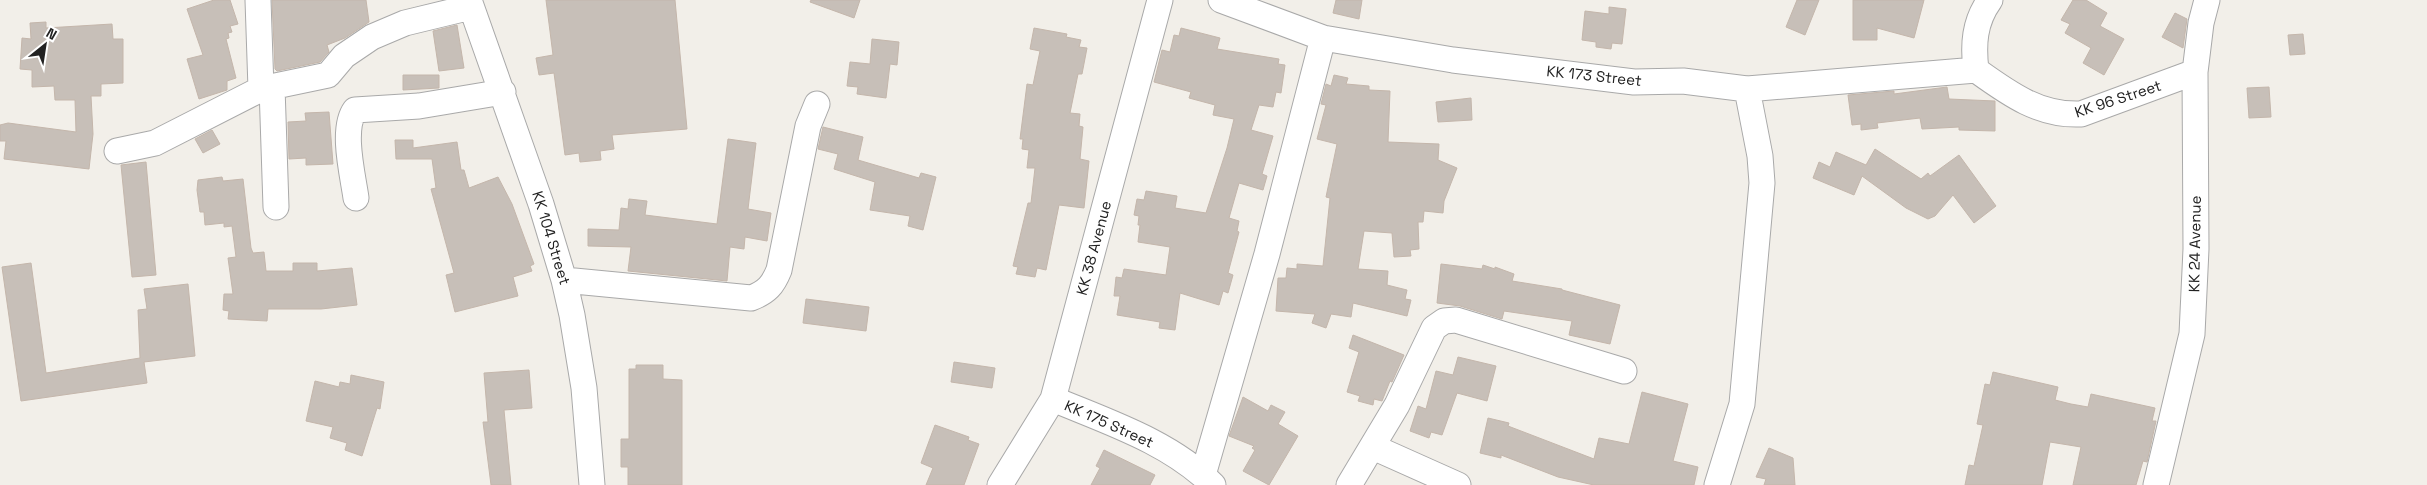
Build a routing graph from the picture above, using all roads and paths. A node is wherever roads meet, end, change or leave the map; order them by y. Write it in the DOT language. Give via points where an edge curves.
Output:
graph roads {
  1 [pos="258,0"];
  2 [pos="1160,0"];
  3 [pos="1221,0"];
  4 [pos="1990,0"];
  5 [pos="2207,0"];
  6 [pos="470,4"];
  7 [pos="1323,38"];
  8 [pos="1976,70"];
  9 [pos="2195,72"];
  10 [pos="267,88"];
  11 [pos="1748,90"];
  12 [pos="503,92"];
  13 [pos="817,104"];
  14 [pos="117,151"];
  15 [pos="356,198"];
  16 [pos="276,207"];
  17 [pos="564,280"];
  18 [pos="1624,371"];
  19 [pos="1053,399"];
  20 [pos="1373,447"];
  21 [pos="1208,480"];
  22 [pos="592,485"];
  23 [pos="1000,485"];
  24 [pos="1349,485"];
  25 [pos="1458,485"];
  26 [pos="1717,485"];
  27 [pos="2156,485"];
  1 -- 10 [label="street"];
  2 -- 19 [label="street, KK 38 Avenue"];
  3 -- 7 [label="street, KK 173 Street"];
  4 -- 8 [label="street" via="1976,27 1973,47"];
  5 -- 9 [label="street, KK 24 Avenue"];
  6 -- 10 [label="street" via="404,23 372,37 344,56 328,75"];
  6 -- 12 [label="street, KK 104 Street"];
  7 -- 11 [label="street, KK 173 Street" via="1453,60 1634,82 1683,81"];
  7 -- 21 [label="street"];
  8 -- 9 [label="street, KK 96 Street" via="2033,107 2064,115 2081,114"];
  8 -- 11 [label="street, KK 173 Street"];
  9 -- 27 [label="street, KK 24 Avenue" via="2196,249 2192,334"];
  10 -- 14 [label="street" via="154,143"];
  10 -- 16 [label="street"];
  11 -- 26 [label="street" via="1762,183 1742,404"];
  12 -- 15 [label="street" via="419,106 355,110 350,118 349,151"];
  12 -- 17 [label="street, KK 104 Street"];
  13 -- 17 [label="street" via="808,126 779,270 774,283 764,293 751,298"];
  17 -- 22 [label="street, KK 104 Street" via="584,388"];
  18 -- 20 [label="street" via="1456,320 1444,321 1434,328"];
  19 -- 21 [label="street, KK 175 Street" via="1148,438"];
  19 -- 23 [label="street, KK 38 Avenue"];
  20 -- 24 [label="street"];
  20 -- 25 [label="street"];
}
